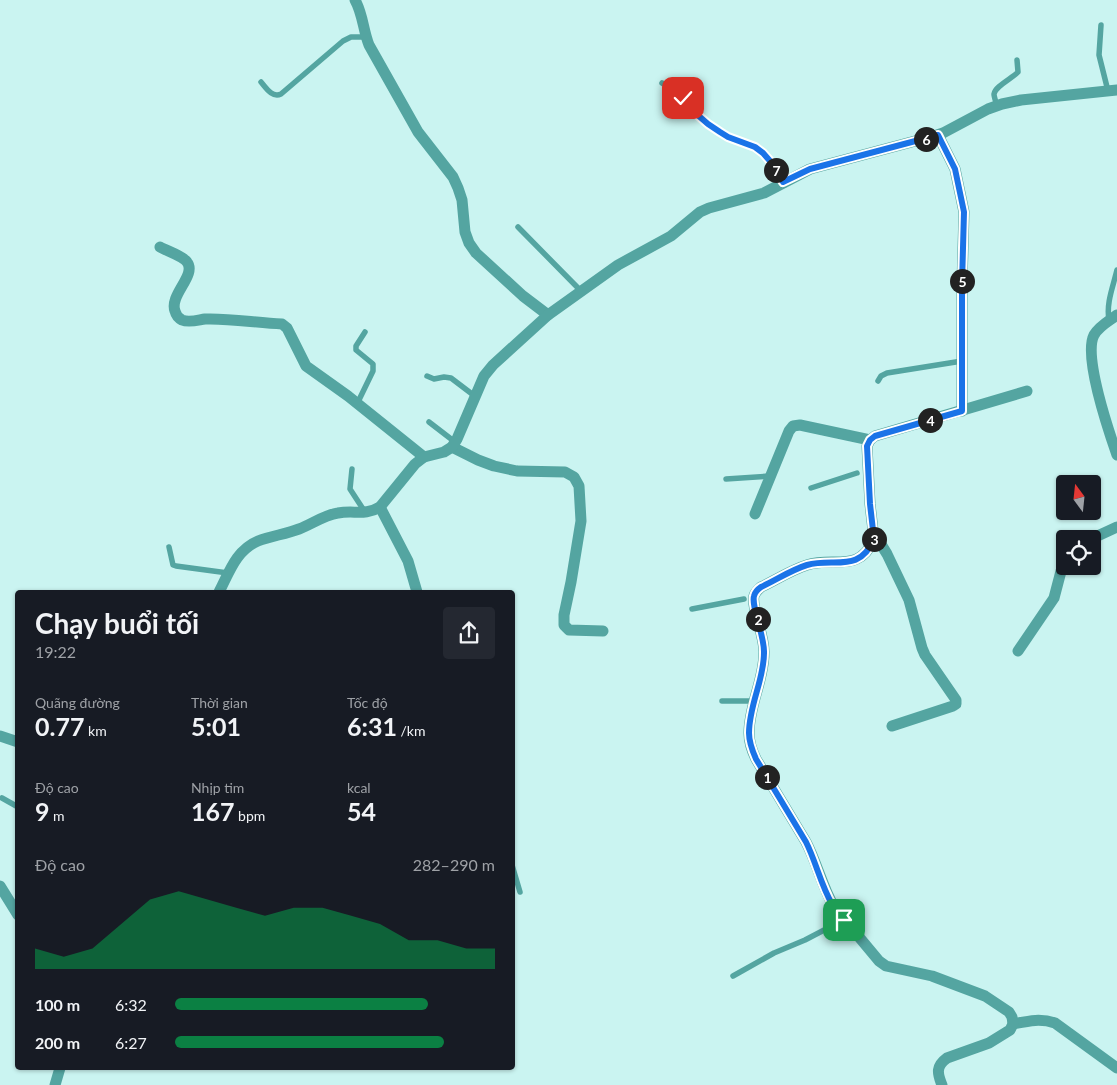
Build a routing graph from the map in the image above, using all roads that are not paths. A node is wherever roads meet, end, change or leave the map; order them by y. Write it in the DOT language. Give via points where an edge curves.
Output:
graph roads {
  1 [pos="355,0"];
  2 [pos="1102,25"];
  3 [pos="366,37"];
  4 [pos="1017,60"];
  5 [pos="260,82"];
  6 [pos="662,83"];
  7 [pos="1113,90"];
  8 [pos="997,106"];
  9 [pos="938,135"];
  10 [pos="783,182"];
  11 [pos="518,227"];
  12 [pos="160,247"];
  13 [pos="1117,270"];
  14 [pos="581,291"];
  15 [pos="548,315"];
  16 [pos="1113,318"];
  17 [pos="365,332"];
  18 [pos="962,362"];
  19 [pos="427,376"];
  20 [pos="878,381"];
  21 [pos="1027,391"];
  22 [pos="476,397"];
  23 [pos="357,404"];
  24 [pos="962,411"];
  25 [pos="429,422"];
  26 [pos="870,440"];
  27 [pos="454,445"];
  28 [pos="1117,455"];
  29 [pos="424,457"];
  30 [pos="352,469"];
  31 [pos="863,471"];
  32 [pos="770,476"];
  33 [pos="726,479"];
  34 [pos="810,488"];
  35 [pos="380,506"];
  36 [pos="365,512"];
  37 [pos="755,514"];
  38 [pos="1117,527"];
  39 [pos="1101,534"];
  40 [pos="874,539"];
  41 [pos="169,548"];
  42 [pos="228,573"];
  43 [pos="1060,575"];
  44 [pos="220,590"];
  45 [pos="416,590"];
  46 [pos="749,598"];
  47 [pos="692,609"];
  48 [pos="602,631"];
  49 [pos="1018,651"];
  50 [pos="722,701"];
  51 [pos="754,701"];
  52 [pos="892,726"];
  53 [pos="0,736"];
  54 [pos="15,741"];
  55 [pos="2,798"];
  56 [pos="15,805"];
  57 [pos="515,875"];
  58 [pos="0,886"];
  59 [pos="520,892"];
  60 [pos="15,910"];
  61 [pos="828,928"];
  62 [pos="733,976"];
  63 [pos="1013,1024"];
  64 [pos="1117,1068"];
  65 [pos="59,1070"];
  66 [pos="55,1085"];
  67 [pos="942,1085"];
  1 -- 3 [label="street" via="363,18"];
  2 -- 7 [label="lane" via="1099,55"];
  3 -- 5 [label="lane" via="343,40 278,96"];
  3 -- 15 [label="street" via="418,132 453,177 462,200 469,243 523,296"];
  4 -- 8 [label="lane" via="1018,72 995,90"];
  6 -- 10 [label="lane" via="678,92 685,104 708,124 763,153"];
  7 -- 8 [label="street" via="1021,100"];
  8 -- 9 [label="street"];
  9 -- 10 [label="street" via="810,169"];
  9 -- 18 [label="street" via="955,169 964,212"];
  10 -- 14 [label="street" via="764,193 700,212 671,236 618,265"];
  11 -- 14 [label="lane"];
  12 -- 23 [label="street" via="186,261 189,266 190,271 173,305 179,319 282,324 306,366"];
  13 -- 16 [label="lane" via="1108,311"];
  14 -- 15 [label="street"];
  15 -- 22 [label="street" via="493,365 484,376"];
  16 -- 28 [label="street" via="1094,335 1091,359 1104,418"];
  17 -- 23 [label="lane" via="356,350 373,364 373,371"];
  18 -- 20 [label="lane" via="887,373"];
  18 -- 24 [label="street"];
  19 -- 22 [label="lane" via="451,378"];
  21 -- 24 [label="street"];
  22 -- 27 [label="street"];
  23 -- 29 [label="street"];
  24 -- 26 [label="street"];
  25 -- 27 [label="lane"];
  26 -- 31 [label="street"];
  26 -- 32 [label="street" via="793,426"];
  27 -- 29 [label="street" via="444,452"];
  27 -- 48 [label="street" via="494,466 565,472 574,477 579,486 581,521 564,625 570,630"];
  29 -- 35 [label="street"];
  30 -- 36 [label="lane" via="350,488"];
  31 -- 34 [label="lane"];
  31 -- 40 [label="street"];
  32 -- 33 [label="lane"];
  32 -- 37 [label="street"];
  35 -- 36 [label="street"];
  35 -- 45 [label="street" via="408,561"];
  36 -- 42 [label="street" via="339,512 258,542 237,557"];
  38 -- 39 [label="street"];
  40 -- 46 [label="street" via="855,560 801,567 761,587"];
  40 -- 52 [label="street" via="881,544 909,600 925,655 956,700 953,706"];
  41 -- 42 [label="lane" via="173,565"];
  42 -- 44 [label="street"];
  43 -- 49 [label="street" via="1054,598"];
  46 -- 47 [label="lane"];
  46 -- 51 [label="street" via="754,603 764,652"];
  50 -- 51 [label="lane"];
  51 -- 63 [label="street" via="749,733 756,759 812,853 829,898 842,921 886,966 932,976 985,996 1009,1012"];
  53 -- 54 [label="street"];
  55 -- 56 [label="lane"];
  57 -- 59 [label="lane"];
  58 -- 60 [label="street"];
  61 -- 62 [label="lane"];
  63 -- 64 [label="street" via="1045,1020 1055,1023"];
  63 -- 67 [label="street" via="995,1040 941,1062 938,1075"];
  65 -- 66 [label="street"];
}
